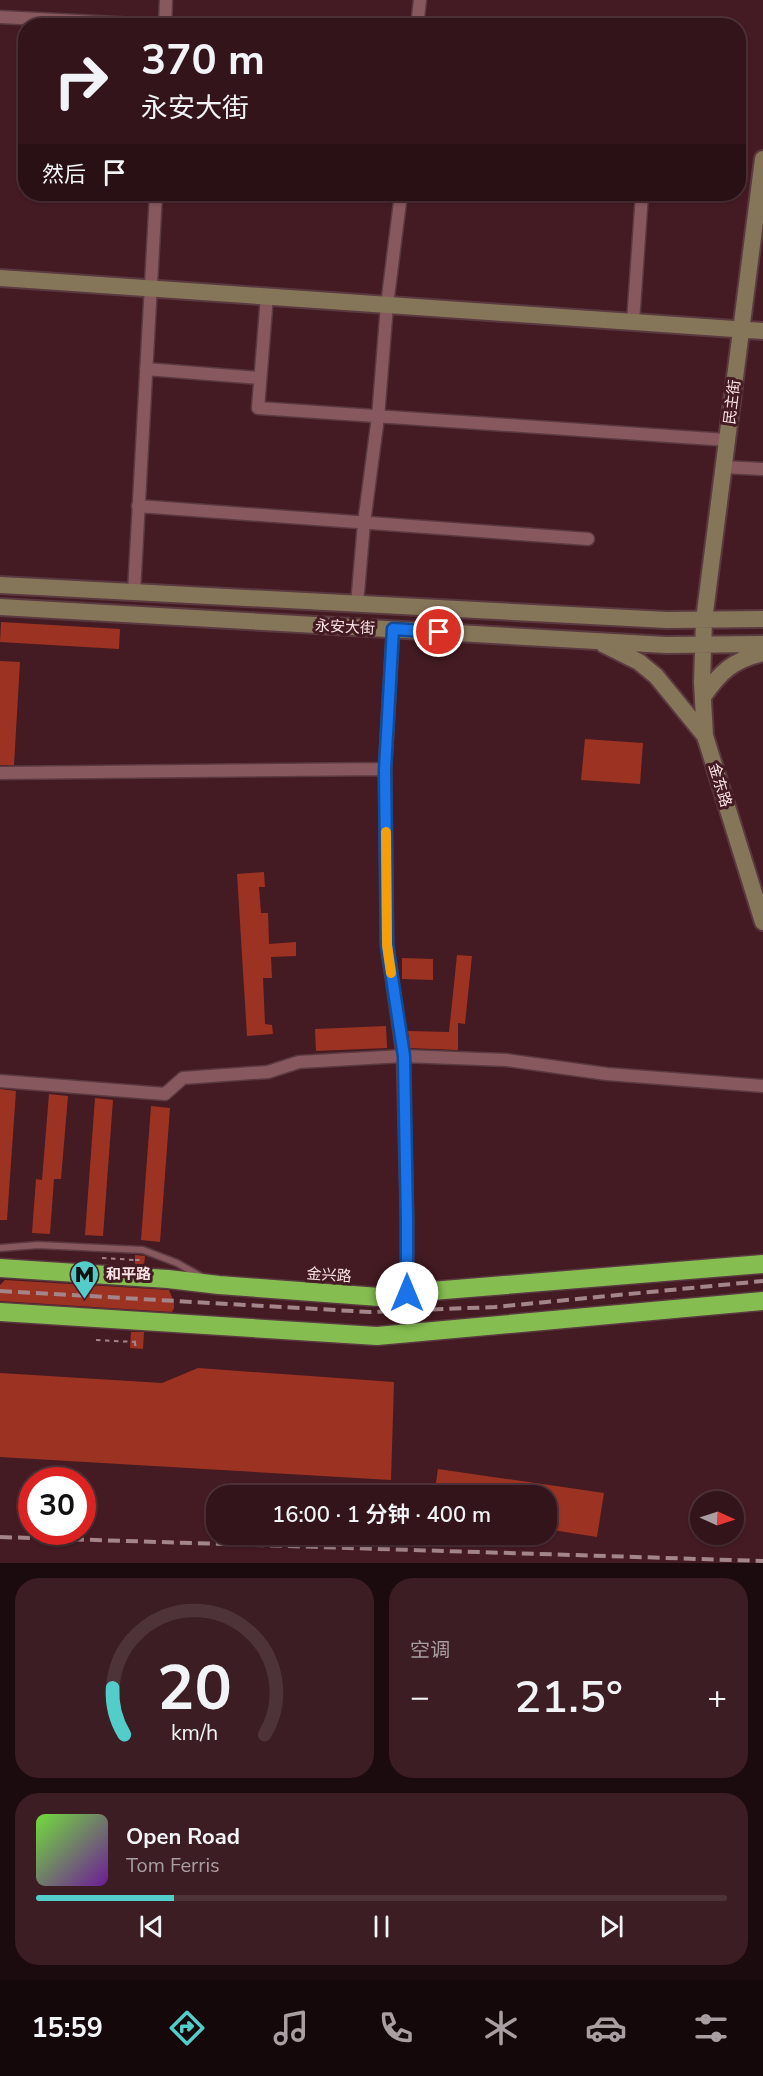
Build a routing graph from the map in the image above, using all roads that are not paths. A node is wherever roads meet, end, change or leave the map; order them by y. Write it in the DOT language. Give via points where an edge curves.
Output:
graph roads {
  1 [pos="166,0"];
  2 [pos="420,0"];
  3 [pos="0,16"];
  4 [pos="37,18"];
  5 [pos="167,18"];
  6 [pos="418,18"];
  7 [pos="763,164"];
  8 [pos="156,201"];
  9 [pos="400,201"];
  10 [pos="642,201"];
  11 [pos="0,278"];
  12 [pos="150,288"];
  13 [pos="267,296"];
  14 [pos="387,305"];
  15 [pos="633,322"];
  16 [pos="741,329"];
  17 [pos="763,331"];
  18 [pos="146,369"];
  19 [pos="260,378"];
  20 [pos="378,417"];
  21 [pos="727,440"];
  22 [pos="723,467"];
  23 [pos="763,469"];
  24 [pos="138,507"];
  25 [pos="364,523"];
  26 [pos="588,538"];
  27 [pos="0,585"];
  28 [pos="134,592"];
  29 [pos="357,604"];
  30 [pos="0,608"];
  31 [pos="704,620"];
  32 [pos="763,620"];
  33 [pos="393,629"];
  34 [pos="597,641"];
  35 [pos="763,644"];
  36 [pos="704,645"];
  37 [pos="763,652"];
  38 [pos="703,697"];
  39 [pos="705,736"];
  40 [pos="385,769"];
  41 [pos="0,773"];
  42 [pos="763,922"];
  43 [pos="404,1056"];
  44 [pos="0,1081"];
  45 [pos="763,1086"];
  46 [pos="0,1248"];
  47 [pos="763,1264"];
  48 [pos="0,1268"];
  49 [pos="219,1286"];
  50 [pos="407,1293"];
  51 [pos="763,1301"];
  52 [pos="0,1312"];
  1 -- 5 [label="street"];
  2 -- 6 [label="street"];
  3 -- 4 [label="street"];
  7 -- 16 [label="main road, 民主街"];
  8 -- 12 [label="street"];
  9 -- 14 [label="street"];
  10 -- 15 [label="street"];
  11 -- 12 [label="main road"];
  12 -- 13 [label="main road"];
  12 -- 18 [label="street"];
  13 -- 14 [label="main road"];
  13 -- 19 [label="street"];
  14 -- 15 [label="main road"];
  14 -- 20 [label="street"];
  15 -- 16 [label="main road"];
  16 -- 17 [label="main road"];
  16 -- 21 [label="main road, 民主街"];
  18 -- 19 [label="street"];
  18 -- 24 [label="street"];
  19 -- 20 [label="street" via="258,408"];
  20 -- 21 [label="street"];
  20 -- 25 [label="street"];
  21 -- 22 [label="main road, 民主街"];
  22 -- 23 [label="street"];
  22 -- 31 [label="main road, 民主街"];
  24 -- 25 [label="street"];
  24 -- 28 [label="street"];
  25 -- 26 [label="street"];
  25 -- 29 [label="street"];
  27 -- 28 [label="main road, 永安大街"];
  28 -- 29 [label="main road, 永安大街"];
  29 -- 31 [label="main road, 永安大街"];
  30 -- 33 [label="main road, 永安大街"];
  31 -- 32 [label="main road, 永安大街"];
  31 -- 36 [label="main road, 民主街"];
  33 -- 34 [label="main road, 永安大街"];
  33 -- 40 [label="street"];
  34 -- 36 [label="main road, 永安大街"];
  34 -- 39 [label="main road" via="639,662 656,676"];
  35 -- 36 [label="main road, 永安大街"];
  36 -- 38 [label="main road, 金东路"];
  37 -- 38 [label="main road" via="730,666 717,676"];
  38 -- 39 [label="main road, 金东路"];
  39 -- 42 [label="main road, 金东路"];
  40 -- 41 [label="street"];
  40 -- 43 [label="street" via="387,945"];
  43 -- 44 [label="street" via="299,1062 268,1072 183,1078 165,1094"];
  43 -- 45 [label="street" via="506,1060 607,1074"];
  43 -- 50 [label="street"];
  46 -- 49 [label="lane" via="38,1245 143,1250"];
  47 -- 50 [label="highway, 金兴路"];
  48 -- 49 [label="highway, 金兴路"];
  49 -- 50 [label="highway, 金兴路" via="379,1297"];
  51 -- 52 [label="highway" via="377,1336"];
}
